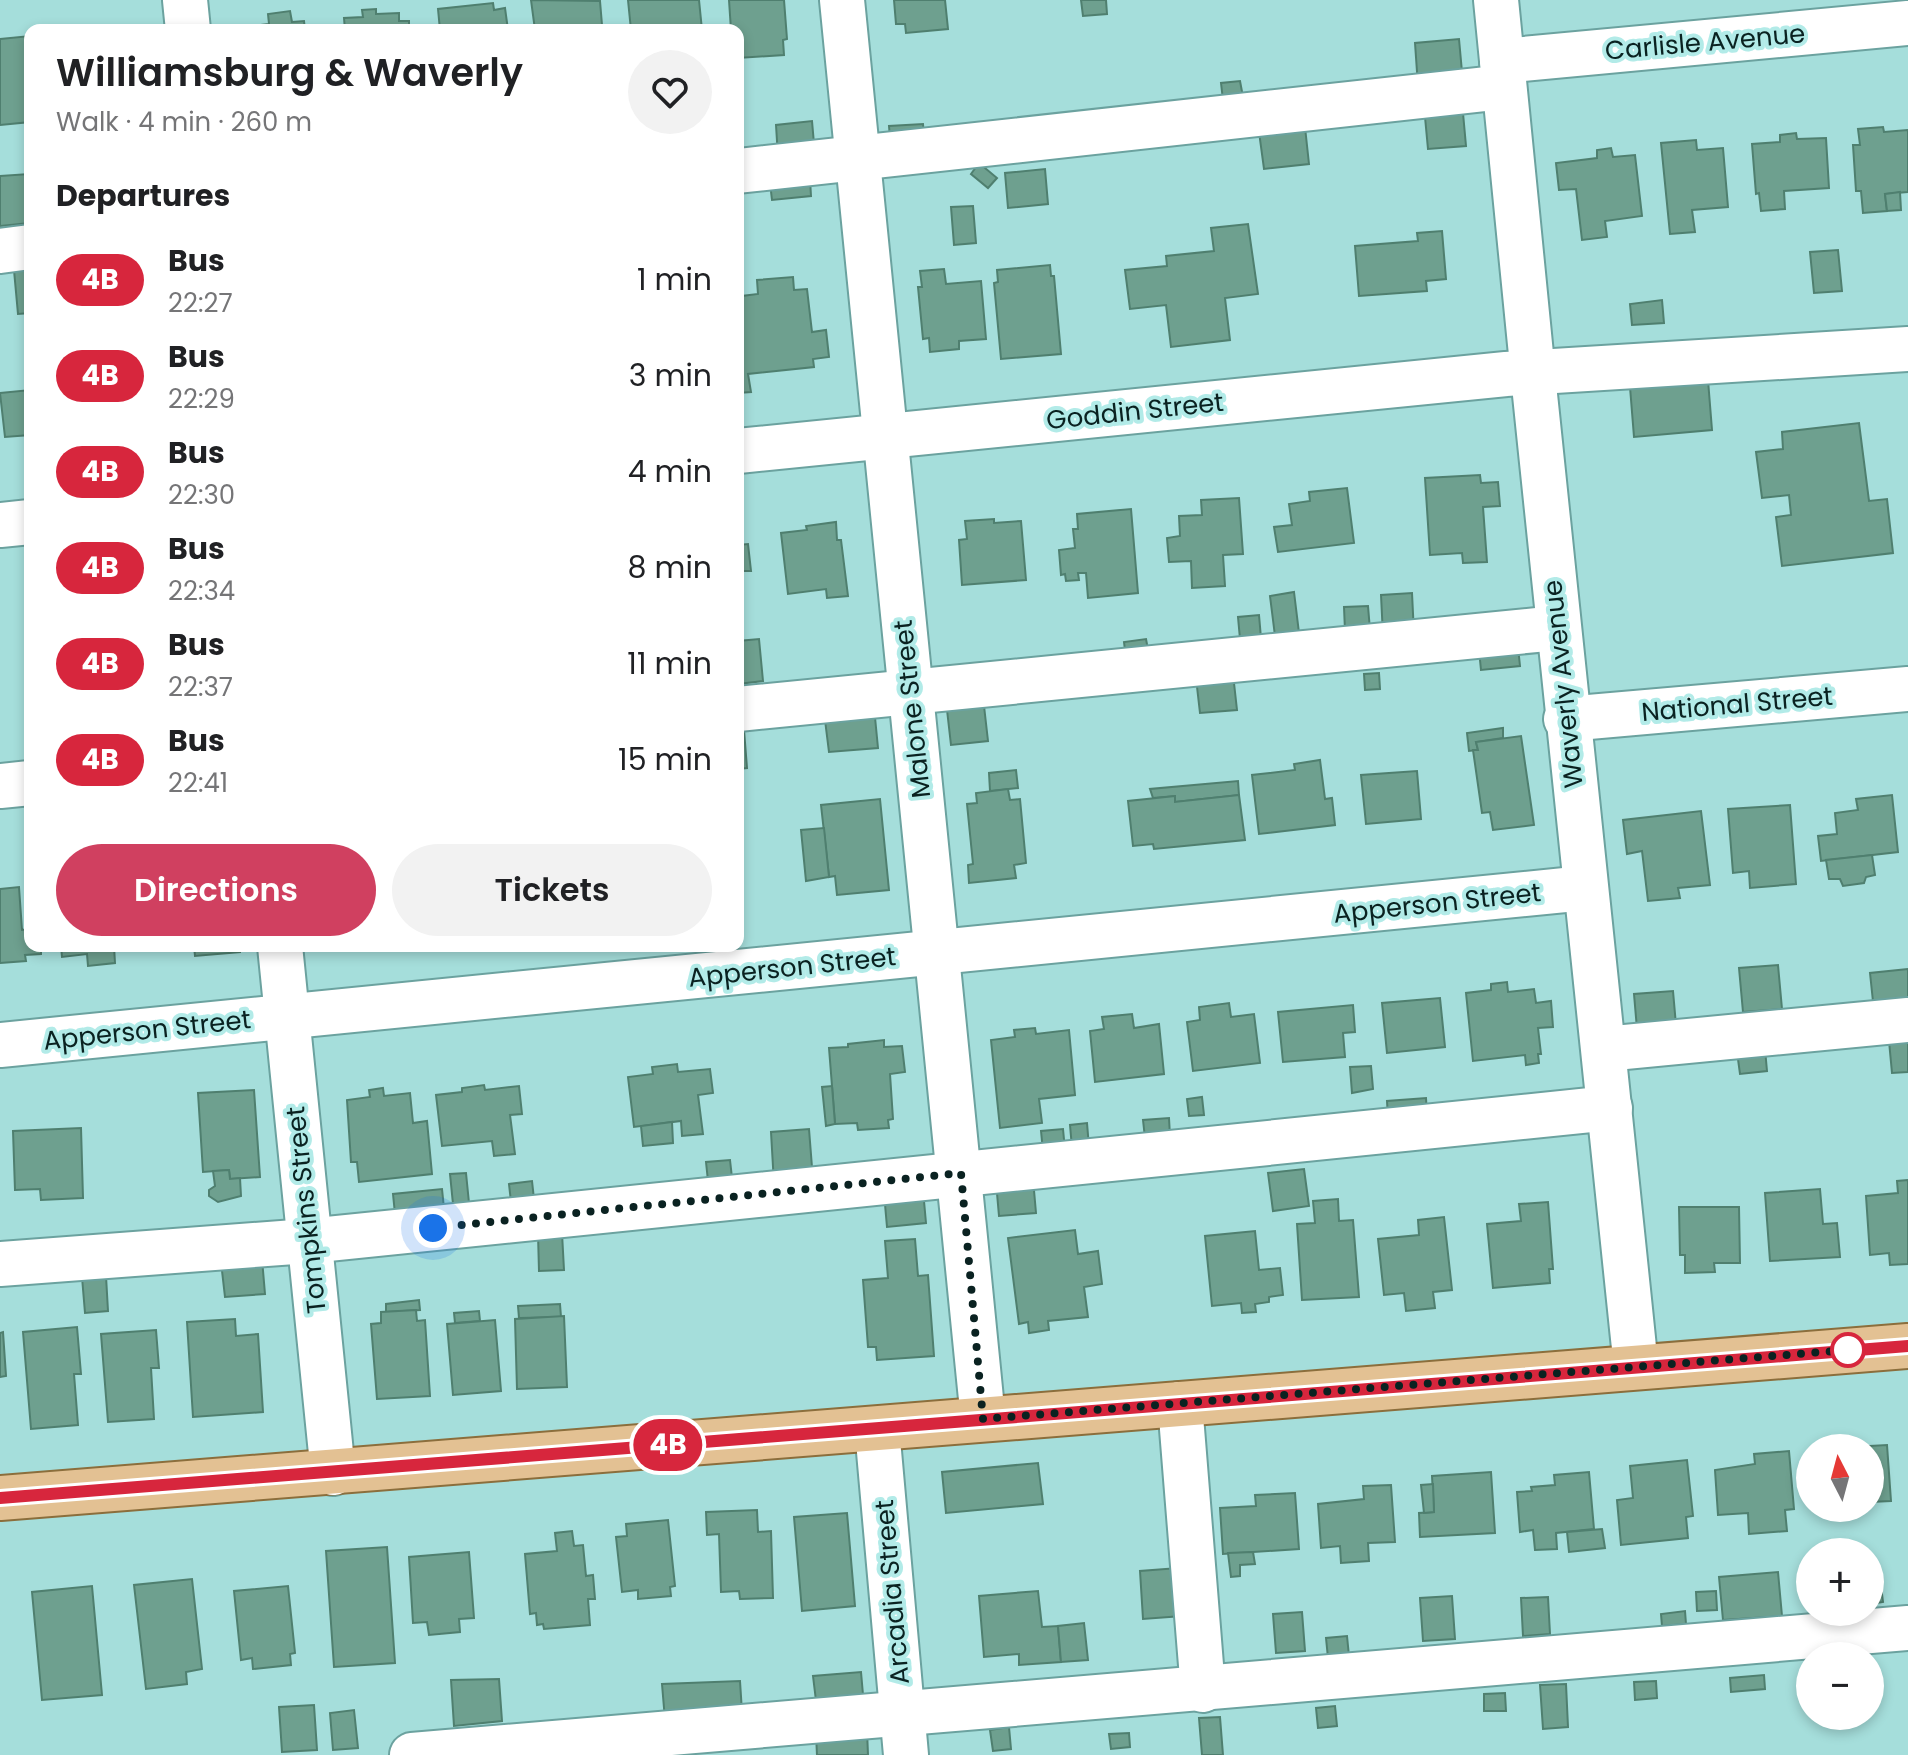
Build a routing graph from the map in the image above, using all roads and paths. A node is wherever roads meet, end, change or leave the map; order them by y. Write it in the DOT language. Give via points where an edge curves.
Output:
graph roads {
  1 [pos="185,0"];
  2 [pos="842,0"];
  3 [pos="1496,0"];
  4 [pos="1908,23"];
  5 [pos="187,24"];
  6 [pos="1503,74"];
  7 [pos="858,158"];
  8 [pos="744,170"];
  9 [pos="24,248"];
  10 [pos="0,251"];
  11 [pos="1908,349"];
  12 [pos="1533,372"];
  13 [pos="884,436"];
  14 [pos="744,450"];
  15 [pos="24,523"];
  16 [pos="0,525"];
  17 [pos="1557,628"];
  18 [pos="1908,689"];
  19 [pos="910,691"];
  20 [pos="744,708"];
  21 [pos="1566,719"];
  22 [pos="24,784"];
  23 [pos="0,786"];
  24 [pos="1585,888"];
  25 [pos="281,952"];
  26 [pos="939,953"];
  27 [pos="287,1015"];
  28 [pos="1908,1020"];
  29 [pos="0,1045"];
  30 [pos="1604,1049"];
  31 [pos="1610,1108"];
  32 [pos="961,1173"];
  33 [pos="308,1241"];
  34 [pos="0,1264"];
  35 [pos="1908,1346"];
  36 [pos="1636,1367"];
  37 [pos="1180,1404"];
  38 [pos="983,1419"];
  39 [pos="877,1429"];
  40 [pos="333,1473"];
  41 [pos="0,1498"];
  42 [pos="1908,1628"];
  43 [pos="1203,1690"];
  44 [pos="904,1735"];
  45 [pos="412,1755"];
  1 -- 5 [label="street"];
  2 -- 7 [label="street, Malone Street"];
  3 -- 6 [label="street, Waverly Avenue"];
  4 -- 6 [label="street, Carlisle Avenue"];
  6 -- 7 [label="street, Carlisle Avenue"];
  6 -- 12 [label="street, Waverly Avenue"];
  7 -- 8 [label="street, Carlisle Avenue"];
  7 -- 13 [label="street, Malone Street"];
  9 -- 10 [label="street"];
  11 -- 12 [label="street, Goddin Street"];
  12 -- 13 [label="street, Goddin Street"];
  12 -- 17 [label="street, Waverly Avenue"];
  13 -- 14 [label="street, Goddin Street"];
  13 -- 19 [label="street, Malone Street"];
  15 -- 16 [label="street"];
  17 -- 19 [label="street"];
  17 -- 21 [label="street, Waverly Avenue"];
  18 -- 21 [label="street, National Street"];
  19 -- 20 [label="street"];
  19 -- 26 [label="street, Malone Street"];
  21 -- 24 [label="street, Waverly Avenue"];
  22 -- 23 [label="street"];
  24 -- 26 [label="street, Apperson Street"];
  24 -- 30 [label="street, Waverly Avenue"];
  25 -- 27 [label="street, Tompkins Street"];
  26 -- 27 [label="street, Apperson Street"];
  26 -- 32 [label="street, Malone Street"];
  27 -- 29 [label="street, Apperson Street"];
  27 -- 33 [label="street, Tompkins Street"];
  28 -- 30 [label="street"];
  30 -- 31 [label="street, Waverly Avenue"];
  31 -- 32 [label="street"];
  31 -- 36 [label="street, Waverly Avenue"];
  32 -- 33 [label="street"];
  32 -- 38 [label="street, Malone Street"];
  33 -- 34 [label="street"];
  33 -- 40 [label="street, Tompkins Street"];
  35 -- 36 [label="main road"];
  36 -- 37 [label="main road"];
  37 -- 38 [label="main road"];
  37 -- 43 [label="street"];
  38 -- 39 [label="main road"];
  39 -- 40 [label="main road"];
  39 -- 44 [label="street, Arcadia Street"];
  40 -- 41 [label="main road"];
  42 -- 43 [label="street"];
  43 -- 44 [label="street"];
  44 -- 45 [label="street"];
}
